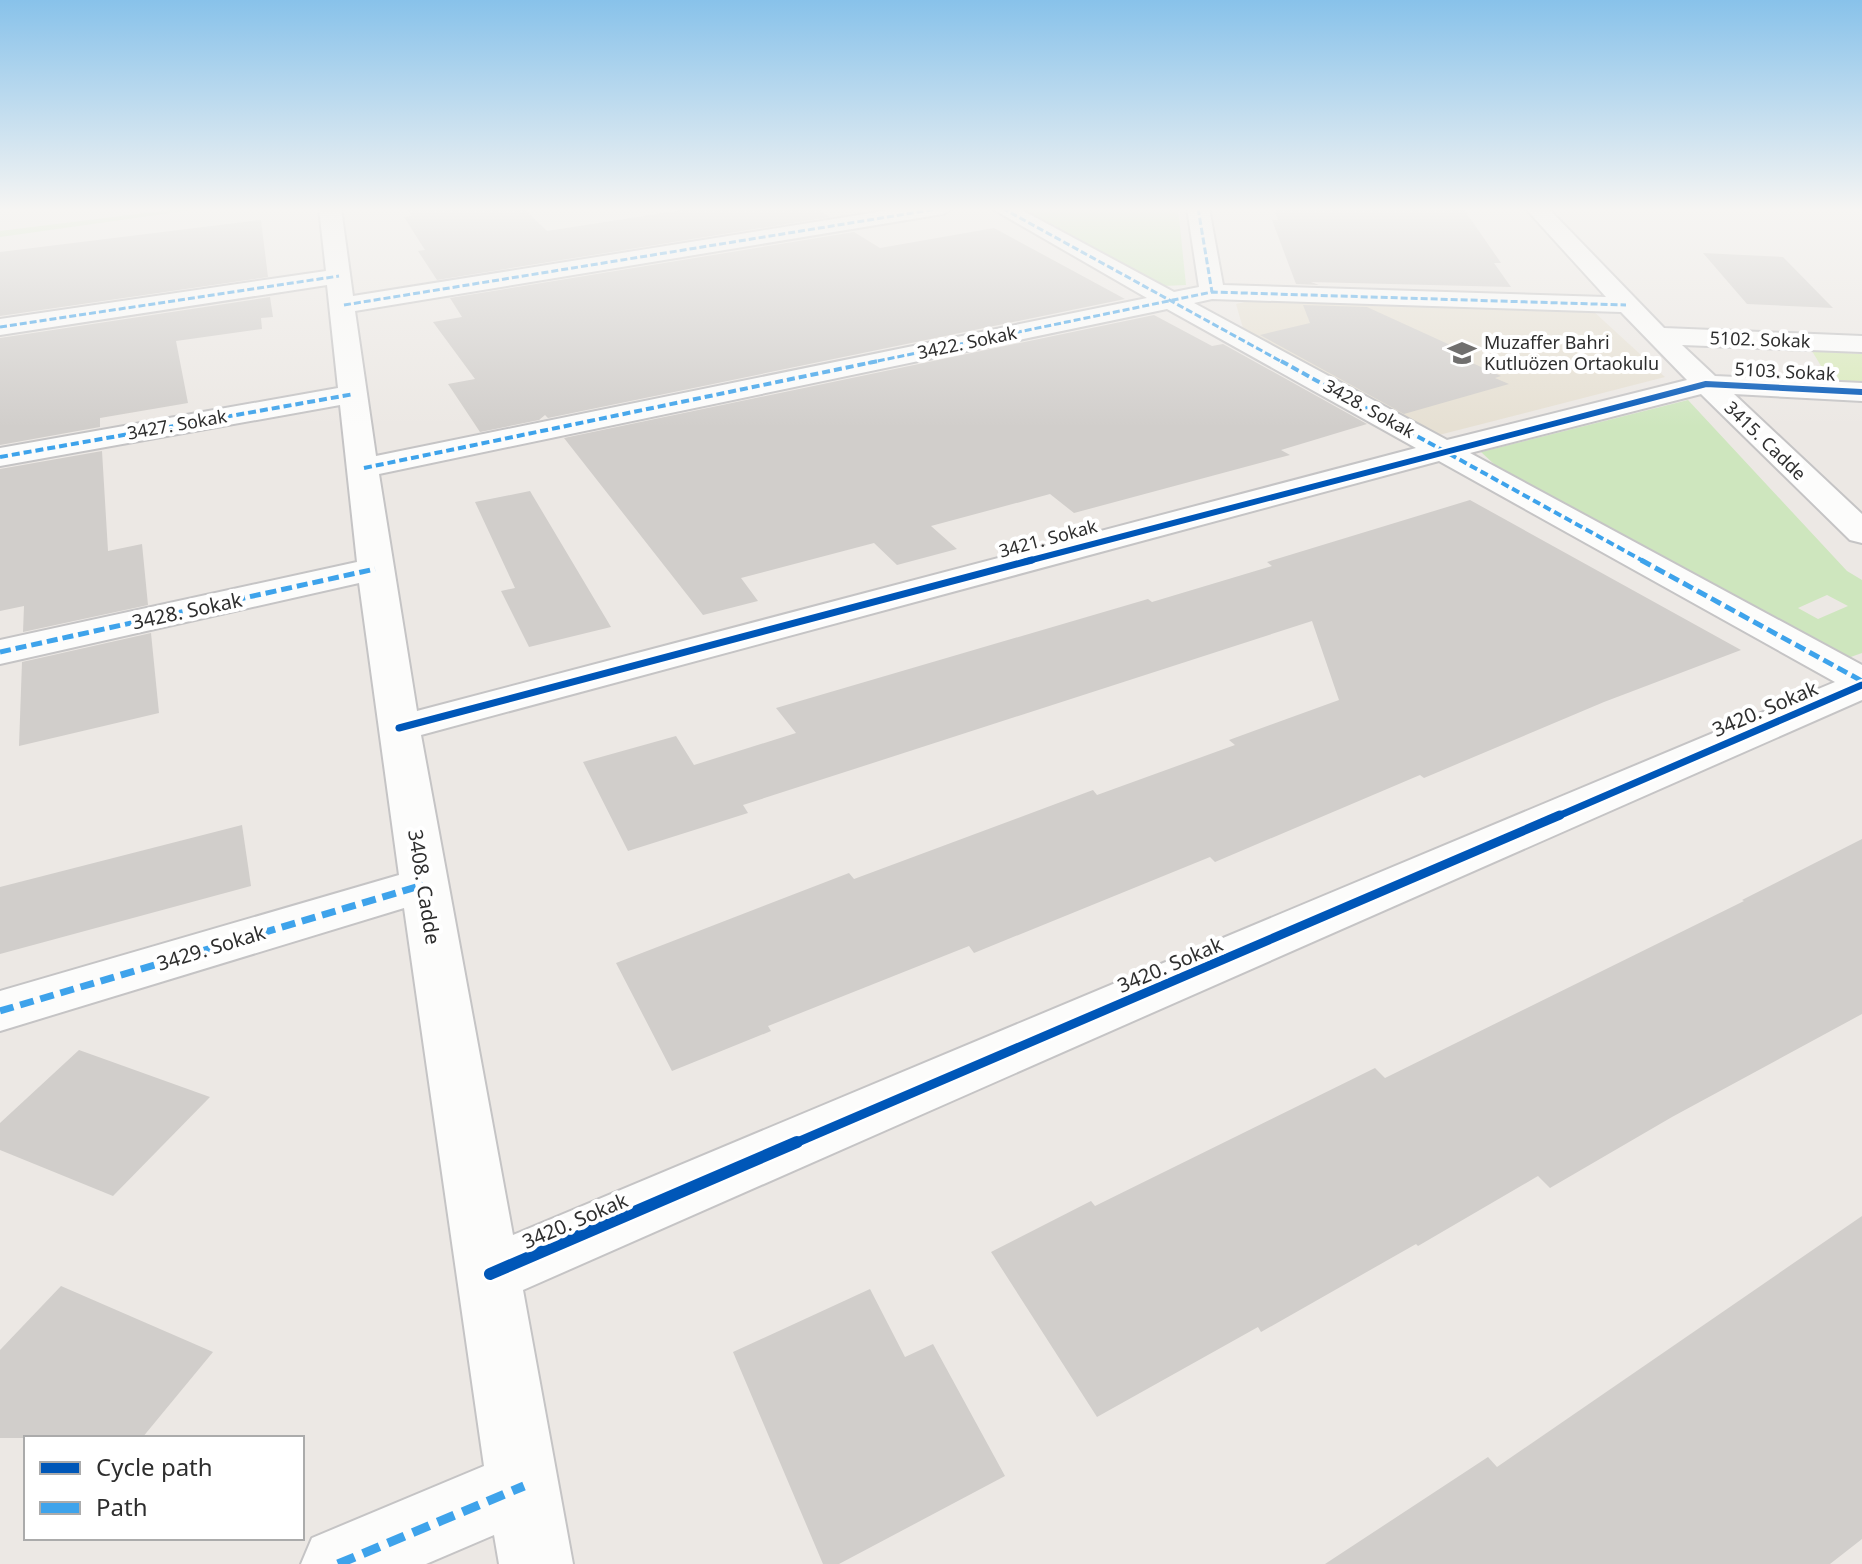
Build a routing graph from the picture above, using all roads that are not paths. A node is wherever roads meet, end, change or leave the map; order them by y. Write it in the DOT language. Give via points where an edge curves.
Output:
graph roads {
  1 [pos="340,281"];
  2 [pos="414,281"];
  3 [pos="1135,281"];
  4 [pos="1210,281"];
  5 [pos="1604,281"];
  6 [pos="341,291"];
  7 [pos="1212,292"];
  8 [pos="1171,301"];
  9 [pos="1626,305"];
  10 [pos="0,327"];
  11 [pos="1657,336"];
  12 [pos="1862,344"];
  13 [pos="1706,384"];
  14 [pos="1862,392"];
  15 [pos="354,394"];
  16 [pos="1444,450"];
  17 [pos="0,457"];
  18 [pos="364,468"];
  19 [pos="1862,533"];
  20 [pos="375,569"];
  21 [pos="0,652"];
  22 [pos="1862,683"];
  23 [pos="399,728"];
  24 [pos="423,885"];
  25 [pos="0,1011"];
  26 [pos="490,1274"];
  27 [pos="524,1486"];
  28 [pos="338,1564"];
  29 [pos="536,1564"];
  1 -- 6 [label="street, 3408. Cadde"];
  2 -- 6 [label="street"];
  3 -- 8 [label="street, 3428. Sokak"];
  4 -- 7 [label="street"];
  5 -- 9 [label="street, 3415. Cadde"];
  6 -- 10 [label="street"];
  6 -- 15 [label="street, 3408. Cadde"];
  7 -- 8 [label="street, 3422. Sokak"];
  7 -- 9 [label="street, 3422. Sokak"];
  8 -- 16 [label="street, 3428. Sokak"];
  8 -- 18 [label="street, 3422. Sokak"];
  9 -- 11 [label="street, 3415. Cadde"];
  11 -- 12 [label="street, 5102. Sokak"];
  11 -- 13 [label="street, 3415. Cadde"];
  13 -- 14 [label="street, 5103. Sokak"];
  13 -- 16 [label="street, 3421. Sokak"];
  13 -- 19 [label="street, 3415. Cadde"];
  15 -- 17 [label="street, 3427. Sokak"];
  15 -- 18 [label="street, 3408. Cadde"];
  16 -- 22 [label="street, 3428. Sokak"];
  16 -- 23 [label="street, 3421. Sokak"];
  18 -- 20 [label="street, 3408. Cadde"];
  20 -- 21 [label="street, 3428. Sokak"];
  20 -- 23 [label="street, 3408. Cadde"];
  22 -- 26 [label="street, 3420. Sokak"];
  23 -- 24 [label="street, 3408. Cadde"];
  24 -- 25 [label="street, 3429. Sokak"];
  24 -- 26 [label="street, 3408. Cadde"];
  26 -- 27 [label="street, 3408. Cadde"];
  27 -- 28 [label="street"];
  27 -- 29 [label="street, 3408. Cadde"];
}
